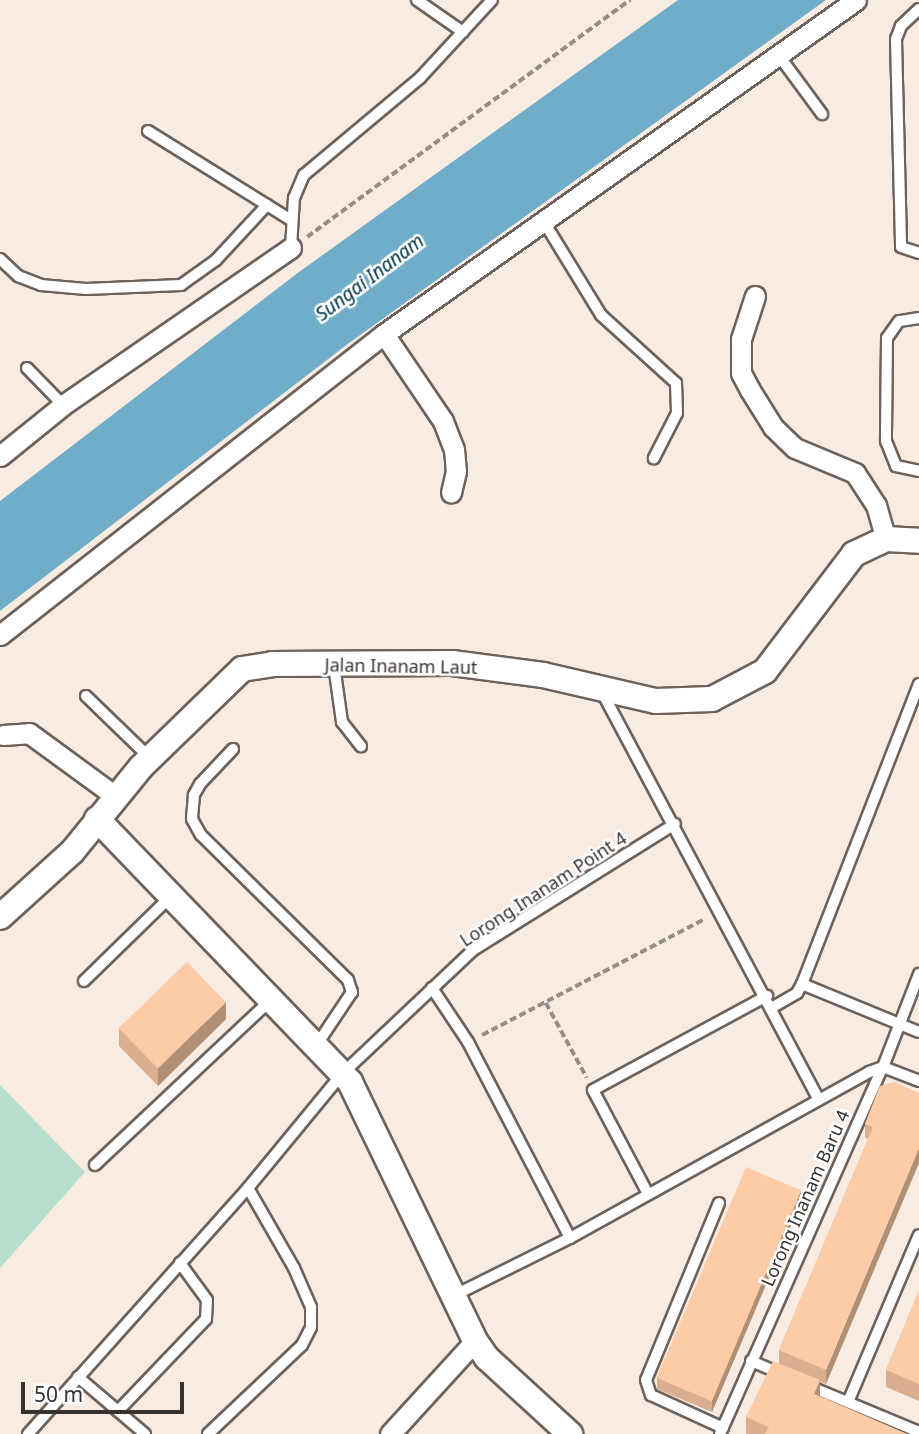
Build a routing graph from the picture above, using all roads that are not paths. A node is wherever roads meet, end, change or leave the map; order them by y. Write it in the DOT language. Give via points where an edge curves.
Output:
graph roads {
  1 [pos="417,0"];
  2 [pos="492,0"];
  3 [pos="856,0"];
  4 [pos="919,9"];
  5 [pos="463,32"];
  6 [pos="780,57"];
  7 [pos="822,114"];
  8 [pos="148,131"];
  9 [pos="267,205"];
  10 [pos="291,220"];
  11 [pos="544,222"];
  12 [pos="291,248"];
  13 [pos="919,253"];
  14 [pos="0,259"];
  15 [pos="755,296"];
  16 [pos="919,318"];
  17 [pos="384,334"];
  18 [pos="27,368"];
  19 [pos="63,405"];
  20 [pos="0,456"];
  21 [pos="654,458"];
  22 [pos="919,471"];
  23 [pos="451,492"];
  24 [pos="886,539"];
  25 [pos="919,541"];
  26 [pos="0,635"];
  27 [pos="334,665"];
  28 [pos="919,684"];
  29 [pos="600,688"];
  30 [pos="86,696"];
  31 [pos="3,735"];
  32 [pos="361,746"];
  33 [pos="233,748"];
  34 [pos="150,759"];
  35 [pos="115,796"];
  36 [pos="97,819"];
  37 [pos="675,824"];
  38 [pos="171,896"];
  39 [pos="0,917"];
  40 [pos="919,974"];
  41 [pos="84,981"];
  42 [pos="802,984"];
  43 [pos="432,988"];
  44 [pos="767,996"];
  45 [pos="272,999"];
  46 [pos="773,1007"];
  47 [pos="898,1024"];
  48 [pos="919,1032"];
  49 [pos="316,1046"];
  50 [pos="883,1067"];
  51 [pos="342,1073"];
  52 [pos="919,1081"];
  53 [pos="818,1099"];
  54 [pos="94,1165"];
  55 [pos="248,1188"];
  56 [pos="647,1192"];
  57 [pos="719,1203"];
  58 [pos="919,1235"];
  59 [pos="570,1238"];
  60 [pos="180,1263"];
  61 [pos="455,1295"];
  62 [pos="475,1342"];
  63 [pos="751,1361"];
  64 [pos="787,1376"];
  65 [pos="78,1377"];
  66 [pos="799,1381"];
  67 [pos="848,1402"];
  68 [pos="118,1411"];
  69 [pos="721,1431"];
  70 [pos="919,1432"];
  71 [pos="29,1434"];
  72 [pos="145,1434"];
  73 [pos="208,1434"];
  74 [pos="390,1434"];
  75 [pos="570,1434"];
  1 -- 5 [label="lane"];
  2 -- 5 [label="lane"];
  3 -- 6 [label="street"];
  4 -- 13 [label="lane" via="901,26 896,38 901,247"];
  5 -- 10 [label="lane" via="421,78 304,175"];
  6 -- 7 [label="lane"];
  6 -- 11 [label="street"];
  8 -- 9 [label="lane"];
  9 -- 10 [label="lane"];
  9 -- 14 [label="lane" via="216,260 181,285 86,289 41,285 19,276"];
  10 -- 12 [label="lane"];
  11 -- 17 [label="street"];
  11 -- 21 [label="lane" via="601,315 676,383 677,412"];
  12 -- 19 [label="street"];
  15 -- 24 [label="street" via="741,339 741,373 750,390 773,427 795,448 855,472 876,505"];
  16 -- 22 [label="lane" via="899,321 887,338 886,428 896,466"];
  17 -- 23 [label="street" via="443,421 454,449 456,471"];
  17 -- 26 [label="street"];
  18 -- 19 [label="lane"];
  19 -- 20 [label="street"];
  24 -- 25 [label="street, Jalan Inanam Laut"];
  24 -- 29 [label="street, Jalan Inanam Laut" via="855,554 765,671 740,687 712,699 665,701"];
  27 -- 29 [label="street, Jalan Inanam Laut" via="452,663"];
  27 -- 32 [label="lane" via="342,722"];
  27 -- 34 [label="street, Jalan Inanam Laut" via="272,664 242,669"];
  28 -- 42 [label="lane"];
  29 -- 37 [label="lane"];
  30 -- 34 [label="lane"];
  31 -- 35 [label="street" via="29,733"];
  33 -- 49 [label="lane" via="200,784 192,819 201,835 348,981 352,992"];
  34 -- 35 [label="street, Jalan Inanam Laut"];
  35 -- 36 [label="street, Jalan Inanam Laut"];
  36 -- 38 [label="street"];
  36 -- 39 [label="street, Jalan Inanam Laut" via="72,852"];
  37 -- 43 [label="lane, Lorong Inanam Point 4" via="472,950"];
  37 -- 44 [label="lane"];
  38 -- 41 [label="lane"];
  38 -- 45 [label="street"];
  40 -- 47 [label="lane, Lorong Inanam Baru 4"];
  42 -- 46 [label="lane" via="797,993"];
  42 -- 47 [label="lane"];
  43 -- 51 [label="lane, Lorong Inanam Point 4"];
  43 -- 59 [label="lane" via="468,1042"];
  44 -- 46 [label="lane"];
  44 -- 56 [label="lane" via="593,1090"];
  45 -- 49 [label="street"];
  45 -- 54 [label="lane"];
  46 -- 53 [label="lane"];
  47 -- 48 [label="lane"];
  47 -- 50 [label="lane, Lorong Inanam Baru 4"];
  49 -- 51 [label="street"];
  50 -- 52 [label="lane"];
  50 -- 53 [label="lane"];
  50 -- 63 [label="lane, Lorong Inanam Baru 4"];
  51 -- 55 [label="lane, Lorong Inanam Point 4"];
  51 -- 61 [label="street"];
  53 -- 56 [label="lane"];
  55 -- 60 [label="lane, Lorong Inanam Point 4"];
  55 -- 73 [label="lane" via="294,1268 311,1307 311,1327 302,1345"];
  56 -- 59 [label="lane"];
  57 -- 69 [label="lane" via="646,1380 651,1395"];
  58 -- 67 [label="lane"];
  59 -- 61 [label="lane"];
  60 -- 65 [label="lane, Lorong Inanam Point 4"];
  60 -- 68 [label="lane" via="207,1300 206,1319"];
  61 -- 62 [label="street"];
  62 -- 74 [label="street"];
  62 -- 75 [label="street"];
  63 -- 64 [label="lane"];
  63 -- 69 [label="lane, Lorong Inanam Baru 4"];
  65 -- 68 [label="lane"];
  65 -- 71 [label="lane, Lorong Inanam Point 4"];
  66 -- 67 [label="lane"];
  67 -- 70 [label="lane"];
  68 -- 72 [label="lane"];
}
